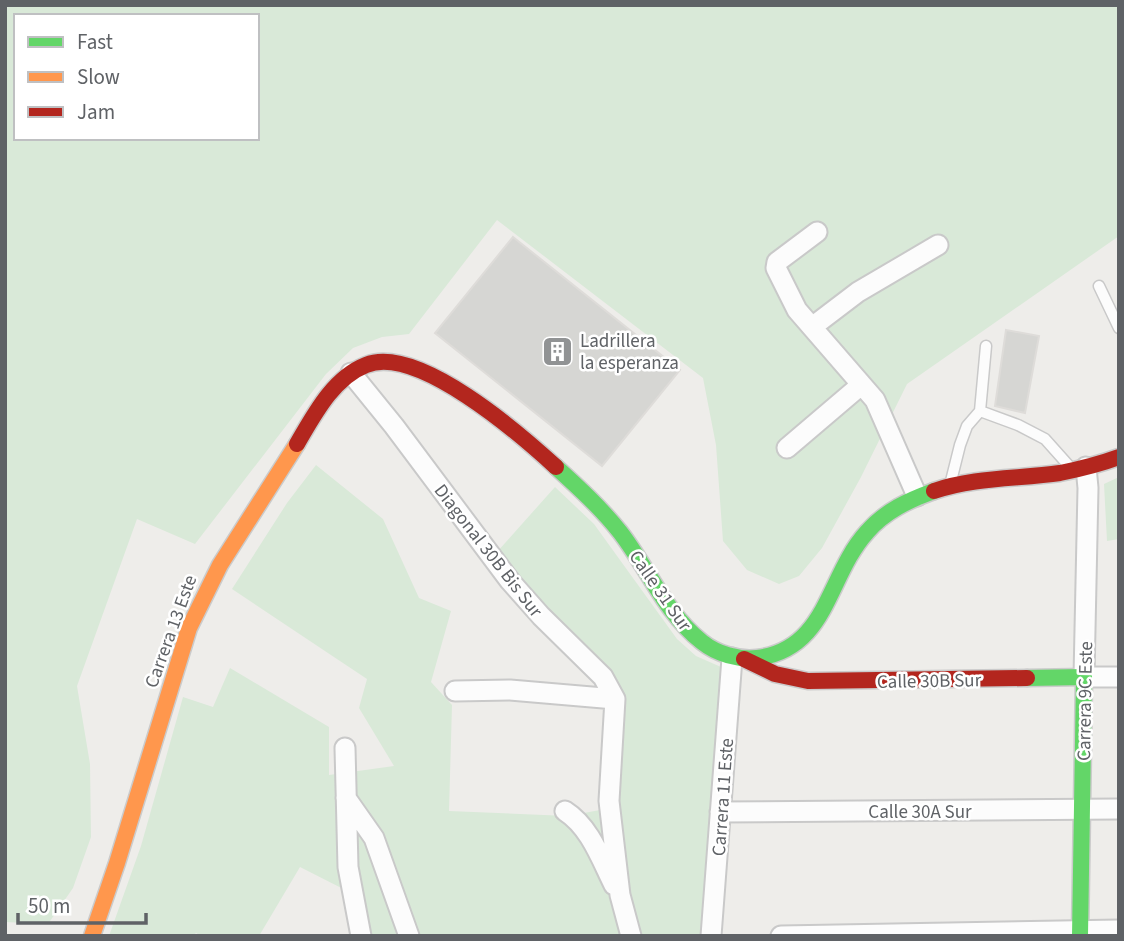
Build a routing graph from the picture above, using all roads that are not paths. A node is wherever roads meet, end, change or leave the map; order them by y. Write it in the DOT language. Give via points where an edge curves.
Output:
graph roads {
  1 [pos="817,232"];
  2 [pos="938,245"];
  3 [pos="1099,286"];
  4 [pos="812,327"];
  5 [pos="1119,328"];
  6 [pos="986,346"];
  7 [pos="351,373"];
  8 [pos="861,385"];
  9 [pos="980,411"];
  10 [pos="787,448"];
  11 [pos="1119,457"];
  12 [pos="1079,469"];
  13 [pos="950,486"];
  14 [pos="917,496"];
  15 [pos="738,658"];
  16 [pos="1084,677"];
  17 [pos="1119,677"];
  18 [pos="455,691"];
  19 [pos="615,699"];
  20 [pos="345,748"];
  21 [pos="345,798"];
  22 [pos="1082,809"];
  23 [pos="1119,809"];
  24 [pos="565,811"];
  25 [pos="720,812"];
  26 [pos="620,895"];
  27 [pos="1119,930"];
  28 [pos="1080,933"];
  29 [pos="887,935"];
  30 [pos="92,936"];
  31 [pos="361,936"];
  32 [pos="409,936"];
  33 [pos="631,936"];
  34 [pos="711,936"];
  35 [pos="780,936"];
  1 -- 4 [label="street" via="777,262 776,268 797,310"];
  2 -- 4 [label="street" via="858,292"];
  3 -- 5 [label="lane"];
  4 -- 8 [label="street"];
  6 -- 9 [label="lane"];
  7 -- 15 [label="main road, Calle 31 Sur" via="379,361 395,361 423,369 452,386 585,492 623,536 688,631 708,648"];
  7 -- 19 [label="street, Diagonal 30B Bis Sur" via="510,581 603,677"];
  7 -- 30 [label="main road, Carrera 13 Este" via="329,395 204,592"];
  8 -- 10 [label="street"];
  8 -- 14 [label="street" via="875,400"];
  9 -- 12 [label="lane" via="1045,439"];
  9 -- 13 [label="lane" via="967,426"];
  11 -- 12 [label="main road"];
  12 -- 13 [label="main road"];
  12 -- 16 [label="street, Carrera 9C Este" via="1088,488"];
  13 -- 14 [label="main road"];
  14 -- 15 [label="main road" via="872,524 803,639 781,653"];
  15 -- 16 [label="main road, Calle 30B Sur" via="768,673 808,681"];
  15 -- 25 [label="street, Carrera 11 Este"];
  16 -- 17 [label="street, Calle 30B Sur"];
  16 -- 22 [label="main road, Carrera 9C Este"];
  18 -- 19 [label="street" via="510,690"];
  19 -- 26 [label="street" via="609,801"];
  20 -- 21 [label="street"];
  21 -- 31 [label="street" via="348,867"];
  21 -- 32 [label="street" via="374,838"];
  22 -- 23 [label="street, Calle 30A Sur"];
  22 -- 25 [label="street, Calle 30A Sur"];
  22 -- 28 [label="main road, Carrera 9C Este"];
  24 -- 26 [label="street" via="586,831"];
  25 -- 34 [label="street, Carrera 11 Este"];
  26 -- 33 [label="street"];
  27 -- 28 [label="street"];
  28 -- 29 [label="street"];
  29 -- 35 [label="street"];
}
